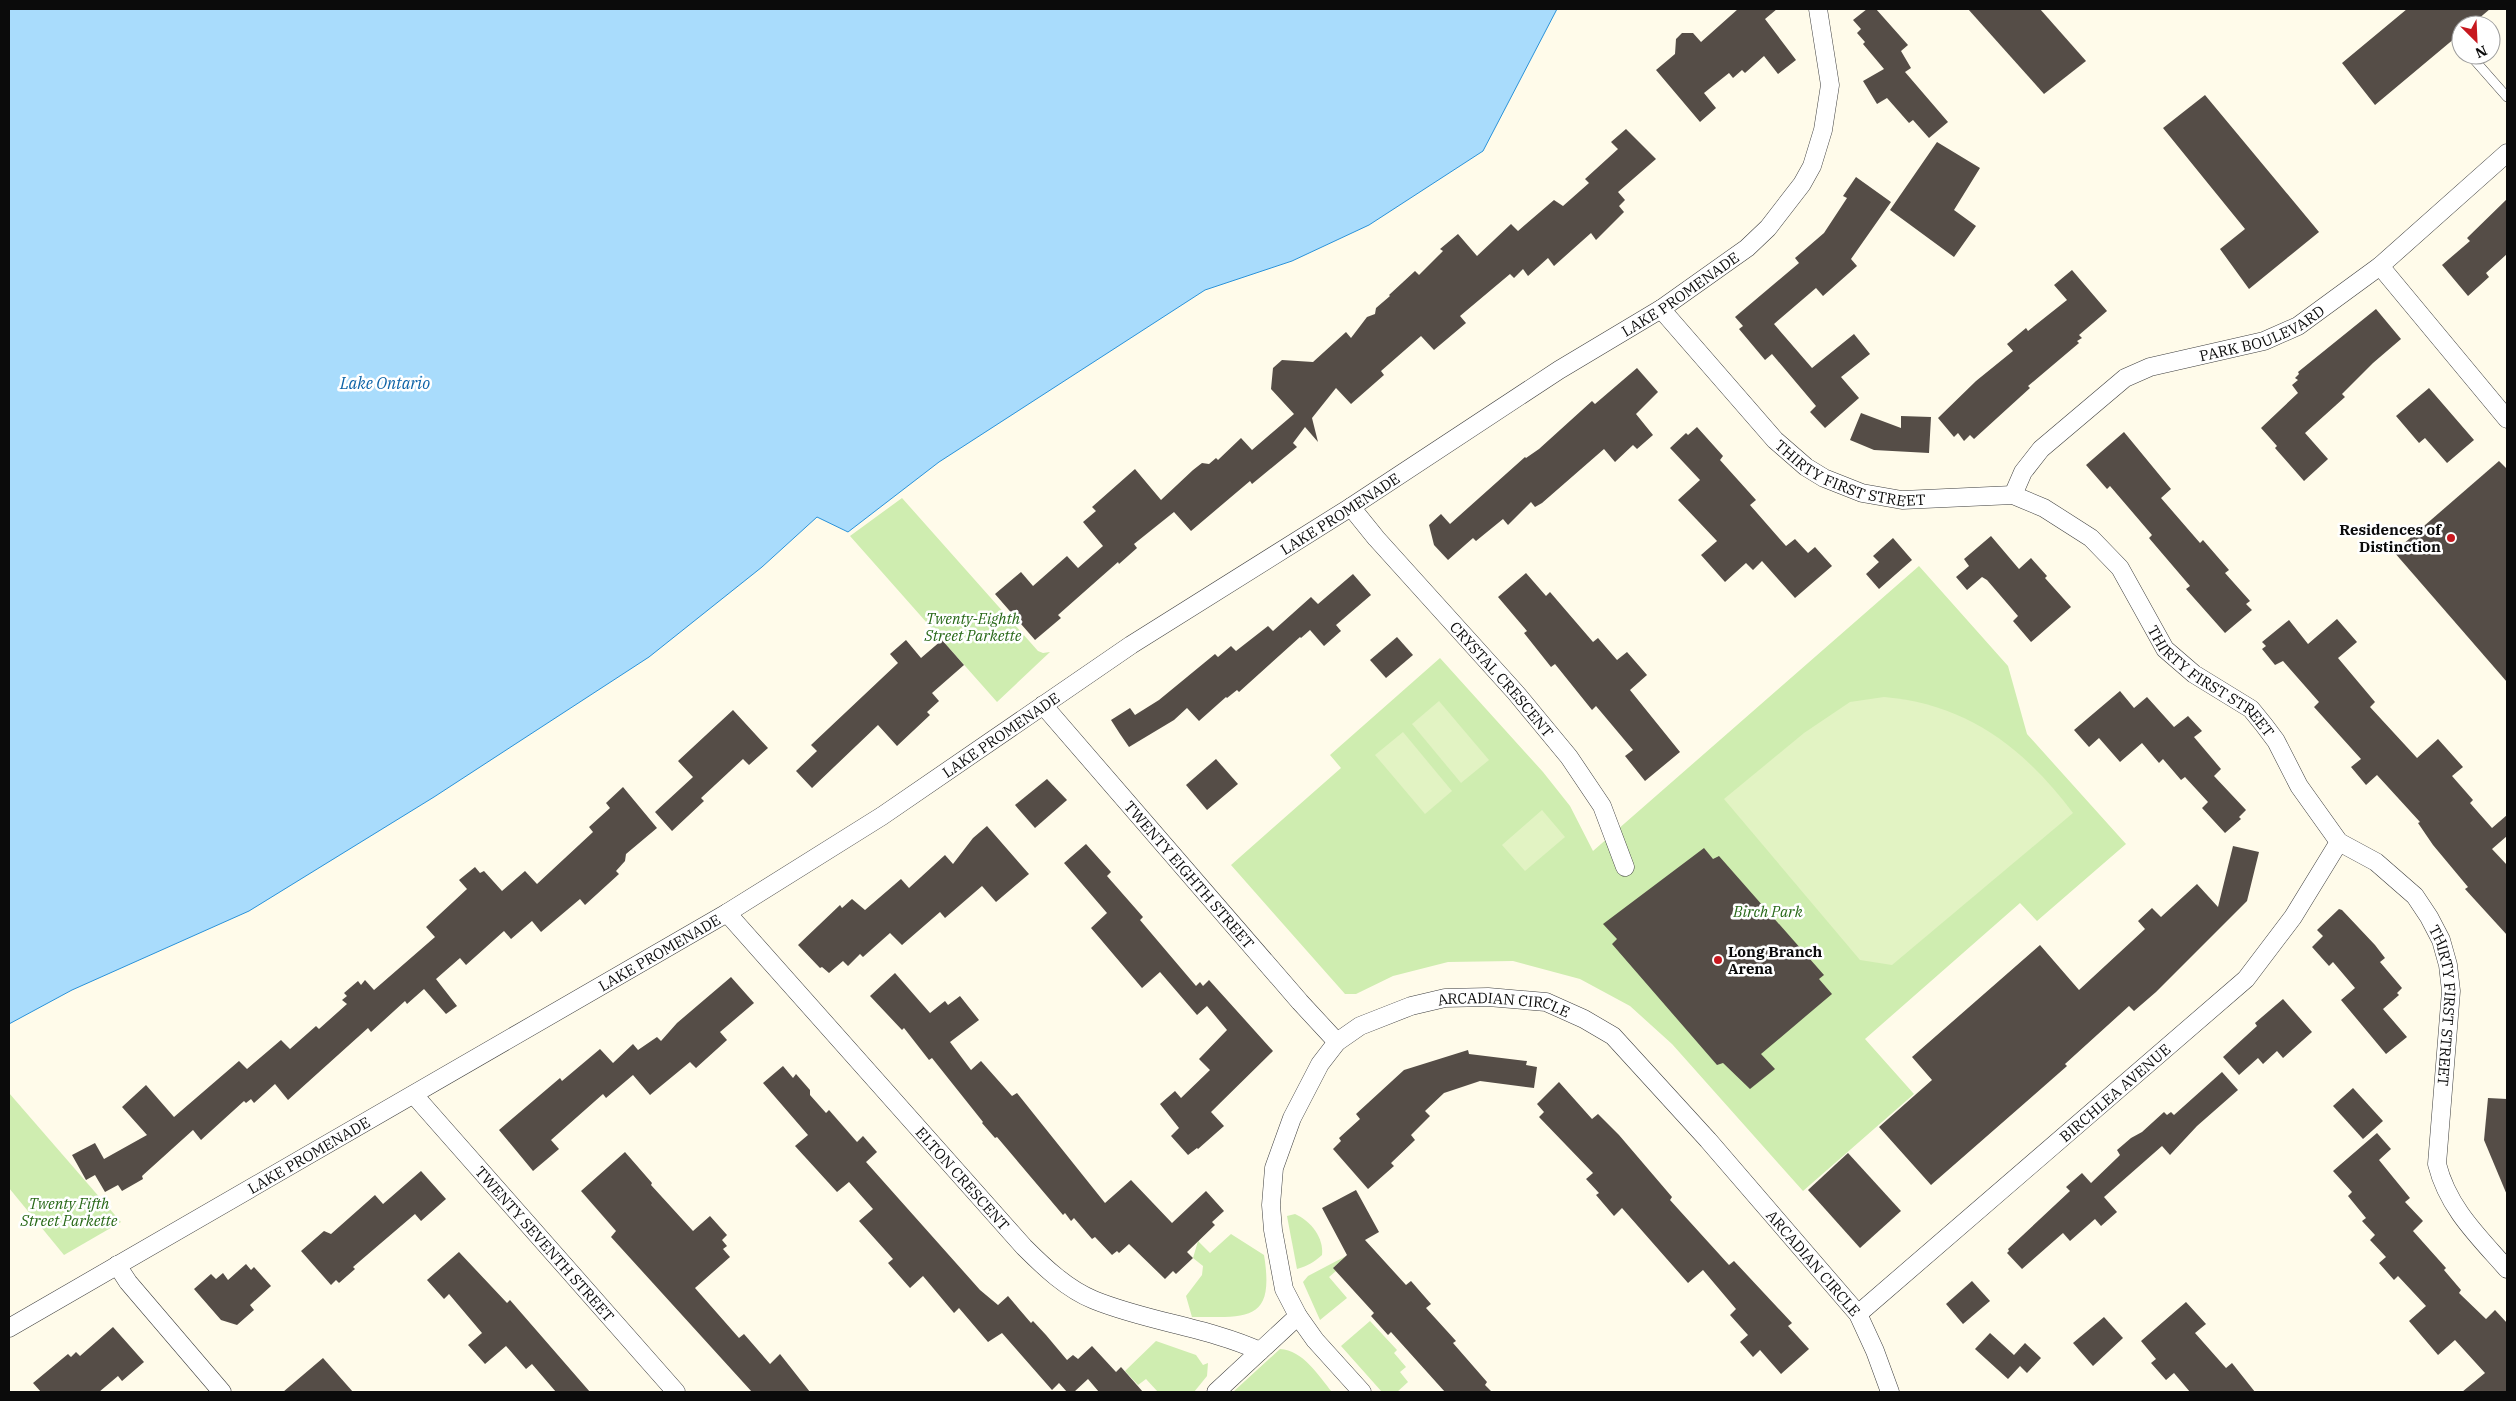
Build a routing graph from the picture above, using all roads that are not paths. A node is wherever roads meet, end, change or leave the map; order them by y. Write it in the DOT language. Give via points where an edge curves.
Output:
graph roads {
  1 [pos="1818,9"];
  2 [pos="2479,65"];
  3 [pos="2507,97"];
  4 [pos="2507,152"];
  5 [pos="2380,266"];
  6 [pos="1661,309"];
  7 [pos="2507,419"];
  8 [pos="2013,495"];
  9 [pos="1352,506"];
  10 [pos="1043,705"];
  11 [pos="2339,842"];
  12 [pos="1625,867"];
  13 [pos="727,913"];
  14 [pos="1338,1042"];
  15 [pos="414,1095"];
  16 [pos="117,1265"];
  17 [pos="2507,1269"];
  18 [pos="1858,1314"];
  19 [pos="1298,1316"];
  20 [pos="9,1328"];
  21 [pos="1260,1351"];
  22 [pos="222,1392"];
  23 [pos="676,1392"];
  24 [pos="1216,1392"];
  25 [pos="1362,1392"];
  26 [pos="1890,1392"];
  1 -- 6 [label="street, LAKE PROMENADE" via="1830,85 1824,130 1812,166 1786,207 1754,242"];
  2 -- 3 [label="lane"];
  4 -- 5 [label="street, PARK BOULEVARD"];
  5 -- 7 [label="street"];
  5 -- 8 [label="street, PARK BOULEVARD" via="2324,309 2282,334 2150,367 2124,378 2041,449 2023,472"];
  6 -- 8 [label="street, THIRTY FIRST STREET" via="1776,440 1806,467 1824,478 1862,493 1902,500"];
  6 -- 9 [label="street, LAKE PROMENADE" via="1559,370"];
  8 -- 11 [label="street, THIRTY FIRST STREET" via="2072,525 2107,553 2120,568 2166,649 2194,674 2251,709 2264,725 2299,786"];
  9 -- 10 [label="street, LAKE PROMENADE" via="1131,645"];
  9 -- 12 [label="street, CRYSTAL CRESCENT" via="1376,538 1510,686 1569,757 1602,806"];
  10 -- 13 [label="street, LAKE PROMENADE" via="882,816"];
  10 -- 14 [label="street, TWENTY EIGHTH STREET"];
  11 -- 17 [label="street, THIRTY FIRST STREET" via="2376,862 2397,878 2430,917 2440,940 2448,965 2451,991 2437,1164 2452,1204"];
  11 -- 18 [label="street, BIRCHLEA AVENUE" via="2293,917 2246,979"];
  13 -- 15 [label="street, LAKE PROMENADE"];
  13 -- 21 [label="street, ELTON CRESCENT" via="1024,1247 1051,1273 1093,1300 1170,1324 1234,1339"];
  14 -- 18 [label="street, ARCADIAN CIRCLE" via="1360,1026 1411,1006 1445,998 1534,1000 1584,1019 1613,1036 1708,1140"];
  14 -- 19 [label="street, ARCADIAN CIRCLE" via="1320,1064 1292,1118 1274,1168 1271,1205 1275,1246 1284,1289"];
  15 -- 16 [label="street, LAKE PROMENADE"];
  15 -- 23 [label="street, TWENTY SEVENTH STREET"];
  16 -- 20 [label="street, LAKE PROMENADE"];
  16 -- 22 [label="street"];
  18 -- 26 [label="street, ARCADIAN CIRCLE"];
  19 -- 21 [label="street"];
  19 -- 25 [label="street, ARCADIAN CIRCLE"];
  21 -- 24 [label="street"];
}
